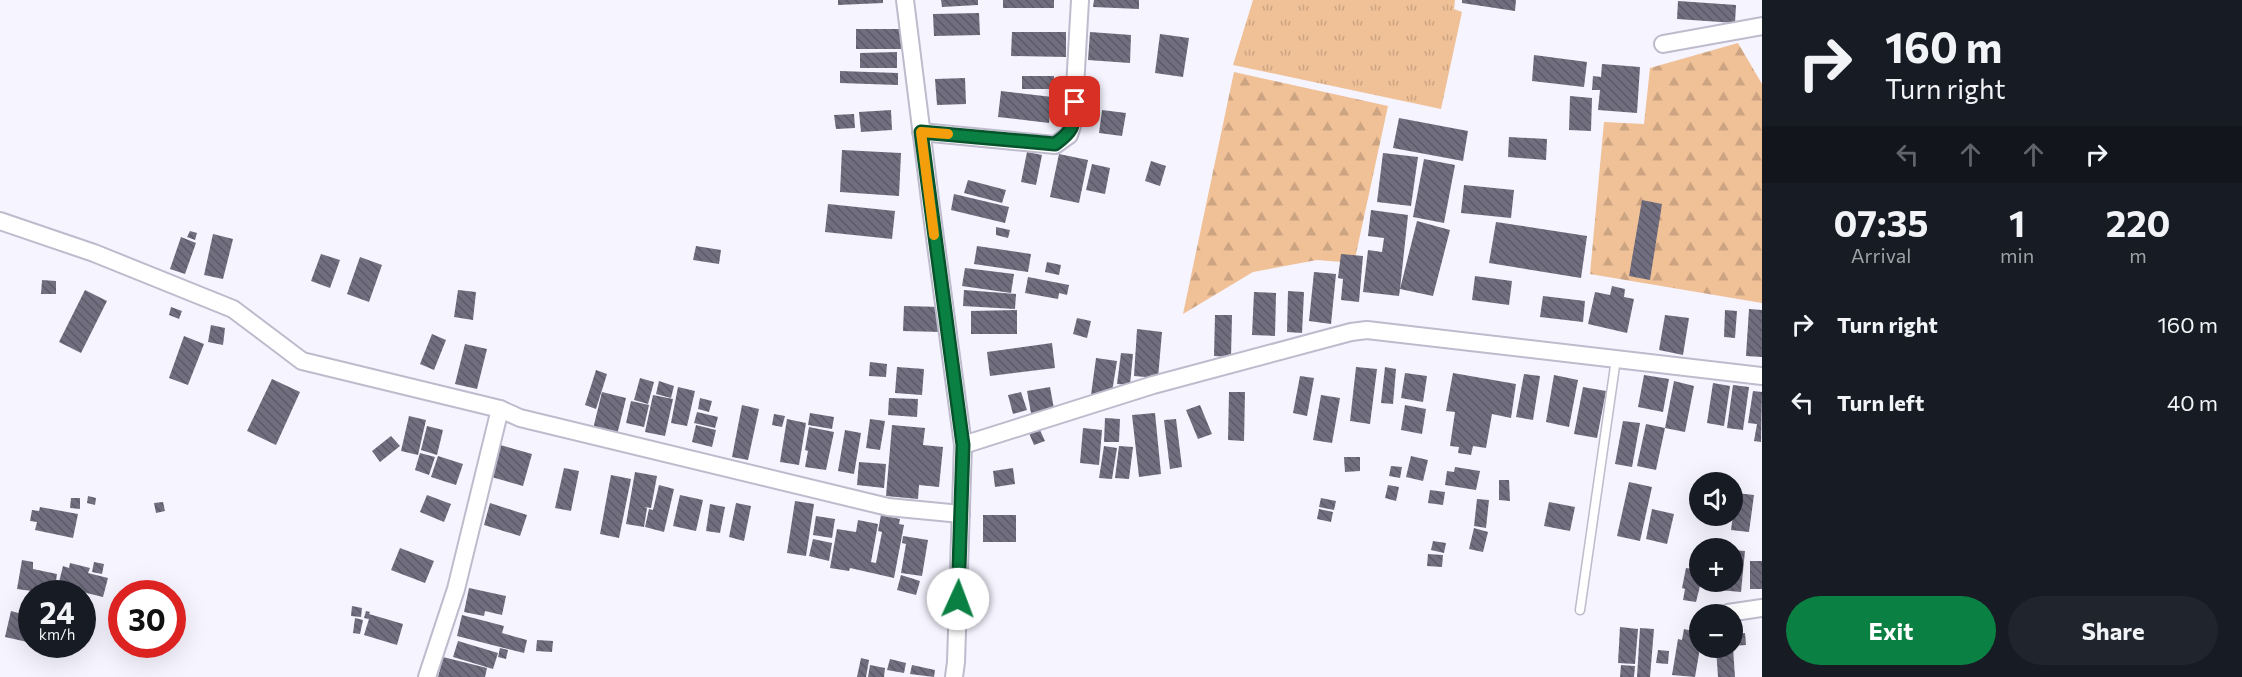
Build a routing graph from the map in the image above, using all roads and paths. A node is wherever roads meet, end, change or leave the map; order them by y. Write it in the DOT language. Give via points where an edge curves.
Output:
graph roads {
  1 [pos="905,0"];
  2 [pos="1080,0"];
  3 [pos="1762,26"];
  4 [pos="1662,44"];
  5 [pos="921,132"];
  6 [pos="0,221"];
  7 [pos="1616,359"];
  8 [pos="1762,376"];
  9 [pos="500,409"];
  10 [pos="963,445"];
  11 [pos="961,514"];
  12 [pos="1762,608"];
  13 [pos="1580,610"];
  14 [pos="1743,611"];
  15 [pos="427,677"];
  16 [pos="954,677"];
  1 -- 5 [label="street"];
  2 -- 5 [label="street" via="1073,123 1069,135 1055,144"];
  3 -- 4 [label="street"];
  5 -- 10 [label="street"];
  6 -- 9 [label="street" via="94,253 233,309 302,361"];
  7 -- 8 [label="street"];
  7 -- 10 [label="street" via="1367,330 1351,332 1153,385"];
  7 -- 13 [label="lane"];
  9 -- 11 [label="street" via="520,418 888,507"];
  9 -- 15 [label="street" via="456,589"];
  10 -- 11 [label="street"];
  11 -- 16 [label="street"];
  12 -- 14 [label="street"];
}
